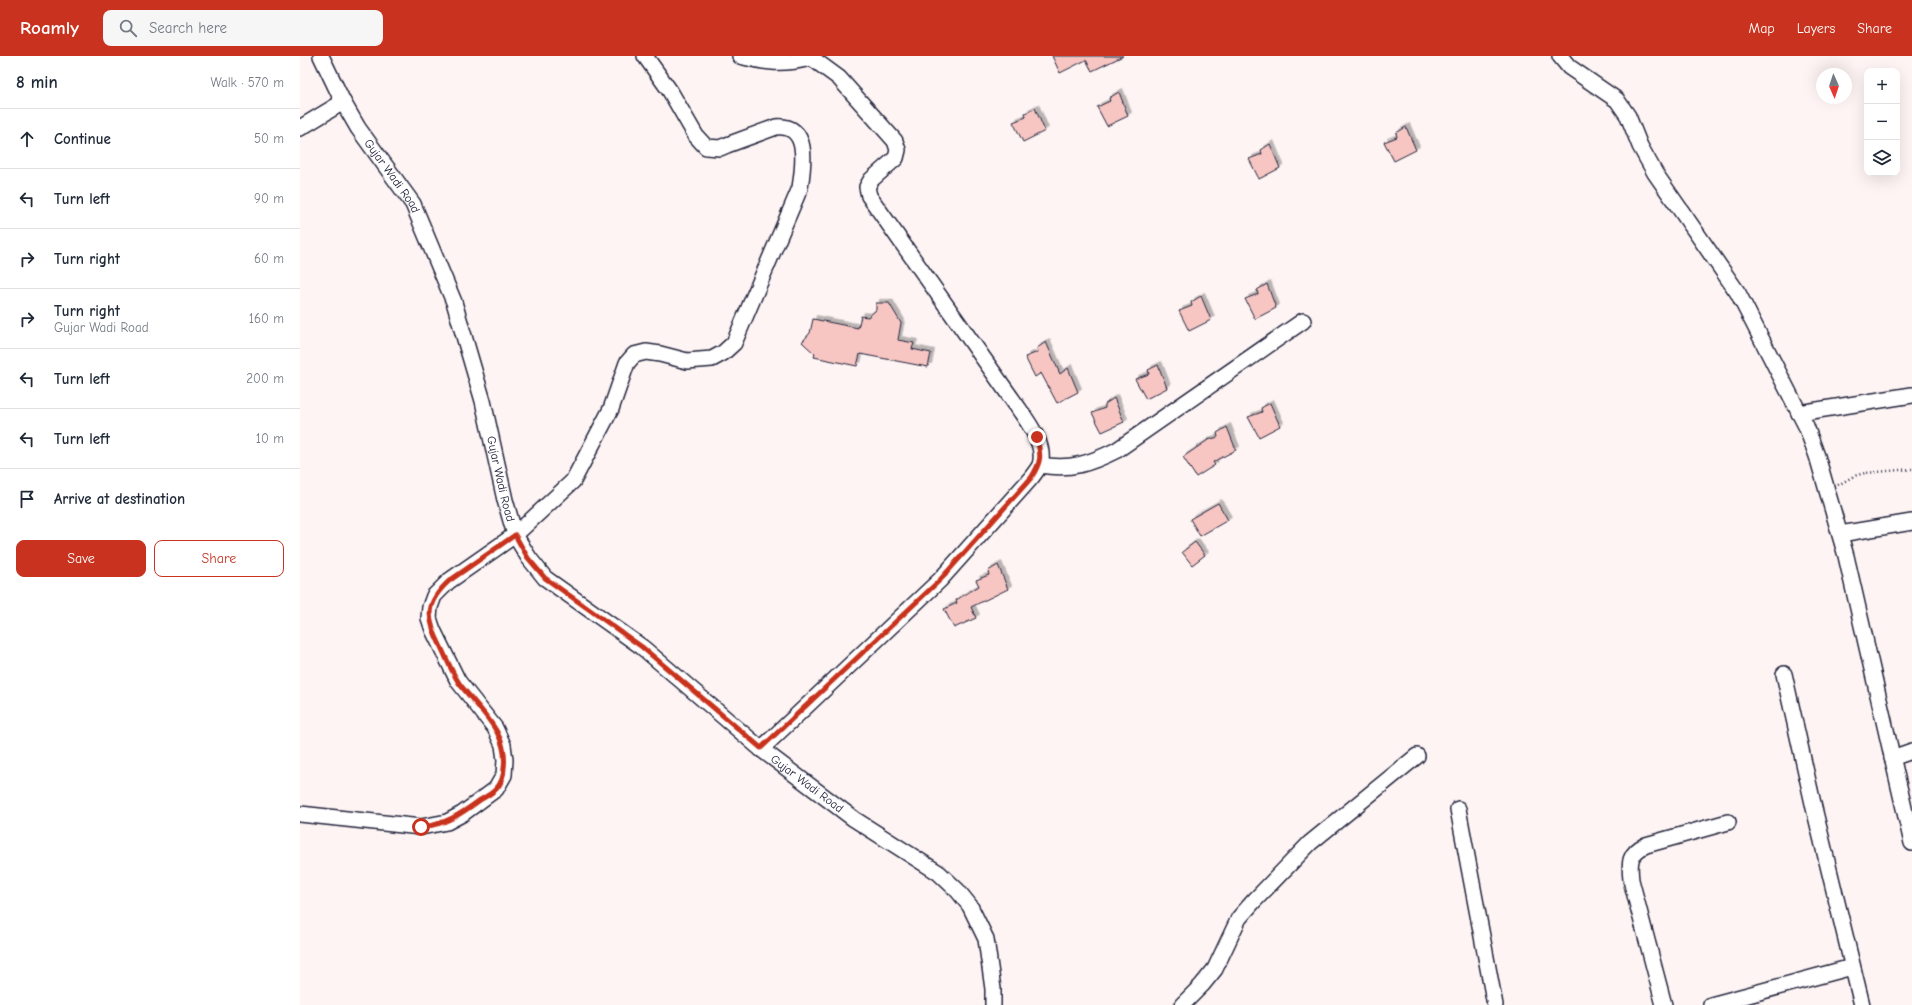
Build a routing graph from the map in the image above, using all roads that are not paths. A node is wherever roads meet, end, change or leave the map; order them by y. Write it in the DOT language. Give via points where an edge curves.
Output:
graph roads {
  1 [pos="321,56"];
  2 [pos="645,56"];
  3 [pos="740,56"];
  4 [pos="1560,56"];
  5 [pos="810,57"];
  6 [pos="343,102"];
  7 [pos="300,128"];
  8 [pos="1303,321"];
  9 [pos="1912,395"];
  10 [pos="1799,414"];
  11 [pos="1040,465"];
  12 [pos="1912,522"];
  13 [pos="1840,534"];
  14 [pos="515,535"];
  15 [pos="1784,674"];
  16 [pos="761,748"];
  17 [pos="1912,751"];
  18 [pos="1417,756"];
  19 [pos="1892,758"];
  20 [pos="1458,809"];
  21 [pos="300,814"];
  22 [pos="1728,822"];
  23 [pos="1912,843"];
  24 [pos="1852,967"];
  25 [pos="992,1005"];
  26 [pos="1182,1005"];
  27 [pos="1495,1005"];
  28 [pos="1664,1005"];
  29 [pos="1711,1005"];
  30 [pos="1862,1005"];
  1 -- 6 [label="street, Gujar Wadi Road"];
  2 -- 14 [label="street" via="670,91 696,136 706,147 727,146 776,127 784,126 793,132 803,146 800,188 734,343 712,359 687,361 646,352 634,355 623,372 611,409 572,481"];
  3 -- 5 [label="street" via="780,64"];
  4 -- 10 [label="street" via="1569,67 1617,100 1628,116 1655,173 1738,293"];
  5 -- 11 [label="street" via="839,78 895,141 898,154 871,180 867,187 869,196 1037,437 1041,455"];
  6 -- 7 [label="street"];
  6 -- 14 [label="street, Gujar Wadi Road" via="358,128 414,204 451,296 483,401"];
  8 -- 11 [label="street" via="1117,450 1074,467 1056,468"];
  9 -- 10 [label="street"];
  10 -- 13 [label="street" via="1815,450"];
  11 -- 16 [label="street" via="940,580"];
  12 -- 13 [label="street"];
  13 -- 19 [label="street"];
  14 -- 16 [label="street, Gujar Wadi Road" via="528,558 545,578 642,647"];
  14 -- 21 [label="street" via="449,581 434,596 430,613 433,630 458,681 495,728 503,744 504,775 496,789 462,814 435,826 421,827"];
  15 -- 24 [label="street"];
  16 -- 25 [label="street, Gujar Wadi Road" via="854,819 939,873 958,891 970,906 986,938 993,989"];
  17 -- 19 [label="street"];
  18 -- 26 [label="street" via="1310,843 1253,902 1239,918 1215,969"];
  19 -- 23 [label="street"];
  20 -- 27 [label="street"];
  22 -- 28 [label="street" via="1646,845 1637,849 1632,856 1629,866 1630,880"];
  24 -- 29 [label="street"];
  24 -- 30 [label="street"];
}
